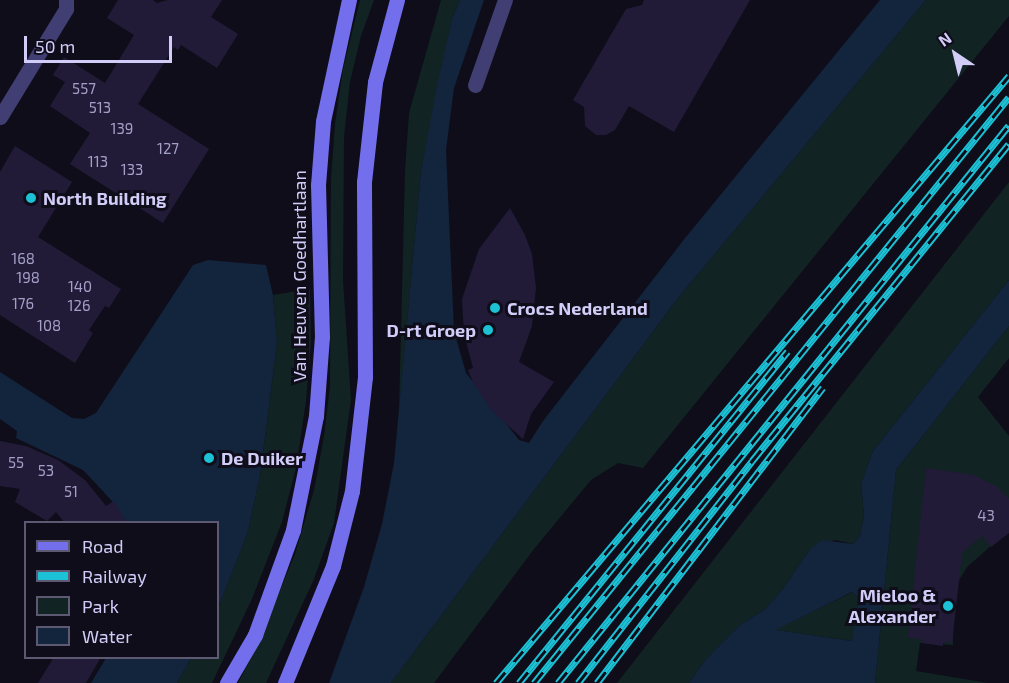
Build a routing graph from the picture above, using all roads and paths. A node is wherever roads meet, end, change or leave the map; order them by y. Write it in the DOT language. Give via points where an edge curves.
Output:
graph roads {
  1 [pos="349,0"];
  2 [pos="397,0"];
  3 [pos="505,0"];
  4 [pos="66,5"];
  5 [pos="475,85"];
  6 [pos="0,117"];
  7 [pos="227,683"];
  8 [pos="285,683"];
  1 -- 7 [label="main road, Van Heuven Goedhartlaan" via="323,121 318,184 322,337 316,416 292,530 255,635"];
  2 -- 8 [label="main road" via="375,82 364,182 365,377 352,491 333,566"];
  3 -- 5 [label="street"];
  4 -- 6 [label="street"];
}
